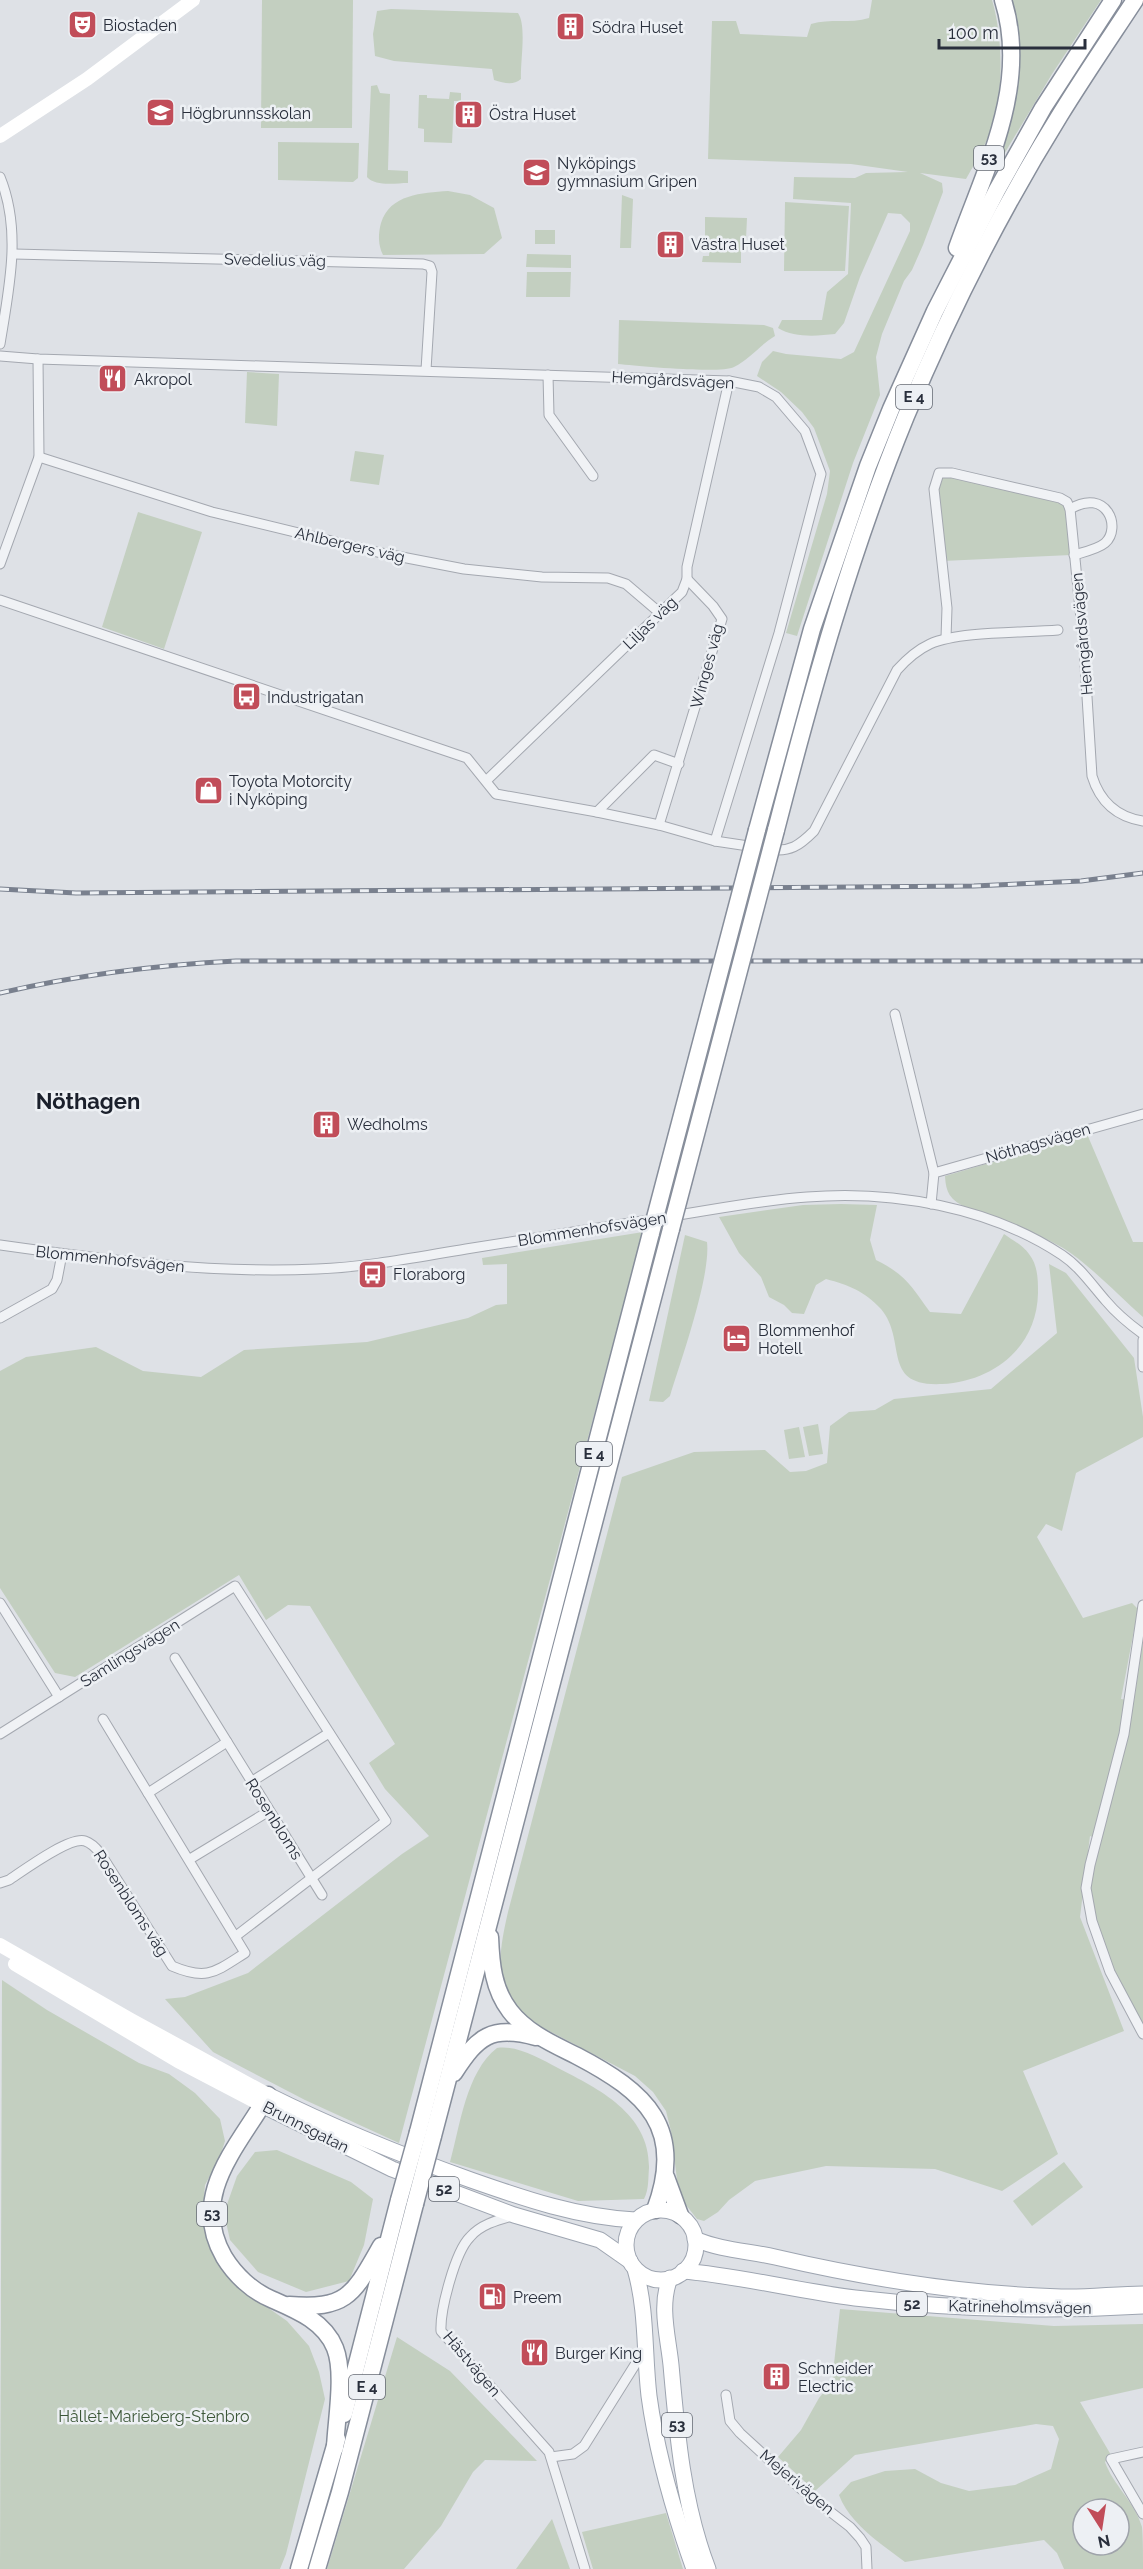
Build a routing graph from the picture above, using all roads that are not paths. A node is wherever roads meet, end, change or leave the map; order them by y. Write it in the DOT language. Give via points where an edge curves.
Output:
graph roads {
  1 [pos="193,0"];
  2 [pos="1004,0"];
  3 [pos="1113,0"];
  4 [pos="1135,0"];
  5 [pos="0,136"];
  6 [pos="0,177"];
  7 [pos="14,254"];
  8 [pos="935,311"];
  9 [pos="0,344"];
  10 [pos="0,356"];
  11 [pos="38,359"];
  12 [pos="426,370"];
  13 [pos="548,375"];
  14 [pos="729,381"];
  15 [pos="39,457"];
  16 [pos="593,476"];
  17 [pos="1070,509"];
  18 [pos="1074,555"];
  19 [pos="0,564"];
  20 [pos="687,579"];
  21 [pos="0,600"];
  22 [pos="660,613"];
  23 [pos="1058,630"];
  24 [pos="946,638"];
  25 [pos="679,764"];
  26 [pos="486,780"];
  27 [pos="597,812"];
  28 [pos="1143,821"];
  29 [pos="659,825"];
  30 [pos="715,841"];
  31 [pos="895,1014"];
  32 [pos="1143,1114"];
  33 [pos="934,1173"];
  34 [pos="931,1204"];
  35 [pos="0,1245"];
  36 [pos="62,1254"];
  37 [pos="0,1318"];
  38 [pos="1143,1334"];
  39 [pos="1143,1340"];
  40 [pos="1143,1367"];
  41 [pos="0,1603"];
  42 [pos="1143,1612"];
  43 [pos="175,1658"];
  44 [pos="59,1697"];
  45 [pos="104,1719"];
  46 [pos="328,1733"];
  47 [pos="0,1734"];
  48 [pos="227,1742"];
  49 [pos="251,1782"];
  50 [pos="148,1793"];
  51 [pos="268,1811"];
  52 [pos="190,1860"];
  53 [pos="311,1878"];
  54 [pos="0,1883"];
  55 [pos="322,1895"];
  56 [pos="490,1917"];
  57 [pos="236,1936"];
  58 [pos="0,1945"];
  59 [pos="0,1955"];
  60 [pos="1143,2034"];
  61 [pos="541,2038"];
  62 [pos="446,2086"];
  63 [pos="265,2100"];
  64 [pos="425,2134"];
  65 [pos="665,2171"];
  66 [pos="407,2202"];
  67 [pos="656,2210"];
  68 [pos="514,2215"];
  69 [pos="680,2216"];
  70 [pos="635,2220"];
  71 [pos="393,2224"];
  72 [pos="695,2239"];
  73 [pos="632,2265"];
  74 [pos="677,2275"];
  75 [pos="1143,2294"];
  76 [pos="282,2304"];
  77 [pos="1143,2306"];
  78 [pos="644,2350"];
  79 [pos="726,2395"];
  80 [pos="334,2448"];
  81 [pos="1143,2452"];
  82 [pos="552,2457"];
  83 [pos="1143,2514"];
  84 [pos="299,2569"];
  85 [pos="316,2569"];
  86 [pos="585,2569"];
  87 [pos="694,2569"];
  88 [pos="708,2569"];
  89 [pos="867,2569"];
  1 -- 5 [label="main road" via="87,79"];
  2 -- 8 [label="highway, 53" via="1013,50 1006,109"];
  3 -- 8 [label="highway, E 4" via="1043,108"];
  4 -- 56 [label="highway, E 4, bridge" via="1060,115 970,278 906,415 857,547 802,728"];
  6 -- 7 [label="street"];
  7 -- 9 [label="street"];
  7 -- 12 [label="street, Svedelius väg" via="423,264 430,266 432,272"];
  8 -- 64 [label="highway, E 4, bridge" via="868,465 826,586 757,830 651,1233"];
  10 -- 11 [label="street, Hemgårdsvägen"];
  11 -- 12 [label="street, Hemgårdsvägen"];
  11 -- 15 [label="street"];
  12 -- 13 [label="street, Hemgårdsvägen"];
  13 -- 14 [label="street, Hemgårdsvägen"];
  13 -- 16 [label="street" via="549,415"];
  14 -- 20 [label="street, Liljas väg"];
  14 -- 30 [label="street, Hemgårdsvägen" via="759,387 776,397 805,431 821,474 779,633"];
  15 -- 19 [label="street"];
  15 -- 22 [label="street, Ahlbergers väg" via="212,512 381,553 464,569 542,577 608,578 626,584"];
  17 -- 18 [label="street, Hemgårdsvägen"];
  17 -- 18 [label="street" via="1092,502 1104,506 1110,517 1108,540"];
  17 -- 24 [label="street" via="1060,498 939,473 934,489 947,608"];
  18 -- 28 [label="street, Hemgårdsvägen" via="1092,776 1096,791 1108,805 1127,818"];
  20 -- 22 [label="street, Liljas väg" via="682,592"];
  20 -- 25 [label="street, Winges väg" via="722,619"];
  21 -- 26 [label="street" via="468,758"];
  22 -- 26 [label="street, Liljas väg"];
  23 -- 24 [label="street, Hemgårdsvägen"];
  24 -- 30 [label="street, Hemgårdsvägen" via="928,645 897,670 814,831 799,846 777,851"];
  25 -- 27 [label="street" via="654,755"];
  25 -- 29 [label="street, Winges väg"];
  26 -- 27 [label="street" via="496,794"];
  27 -- 29 [label="street"];
  29 -- 30 [label="street"];
  31 -- 33 [label="street"];
  32 -- 33 [label="street, Nöthagsvägen"];
  33 -- 34 [label="street"];
  34 -- 36 [label="street, Blommenhofsvägen" via="809,1196 317,1269 203,1269"];
  34 -- 38 [label="street, Blommenhofsvägen" via="1010,1229 1063,1255 1125,1321"];
  35 -- 36 [label="street, Blommenhofsvägen"];
  36 -- 37 [label="street" via="52,1289"];
  39 -- 40 [label="street"];
  41 -- 44 [label="street"];
  42 -- 60 [label="street" via="1124,1734 1086,1888 1103,1956"];
  43 -- 48 [label="street, Rosenbloms"];
  44 -- 46 [label="street, Samlingsvägen" via="236,1586"];
  44 -- 47 [label="street, Samlingsvägen"];
  45 -- 50 [label="street"];
  46 -- 49 [label="street"];
  46 -- 53 [label="street" via="386,1821"];
  48 -- 49 [label="street, Rosenbloms"];
  48 -- 50 [label="street"];
  49 -- 51 [label="street, Rosenbloms"];
  50 -- 52 [label="street"];
  51 -- 52 [label="street"];
  51 -- 53 [label="street, Rosenbloms"];
  52 -- 57 [label="street"];
  53 -- 55 [label="street, Rosenbloms"];
  53 -- 57 [label="street"];
  54 -- 57 [label="street, Rosenbloms väg" via="70,1842 84,1840 100,1853 172,1966 191,1974 215,1972 245,1953"];
  56 -- 61 [label="highway" via="491,1961 497,1987 510,2011"];
  56 -- 62 [label="highway, E 4"];
  58 -- 63 [label="main road, Brunnsgatan"];
  59 -- 63 [label="main road, Brunnsgatan" via="178,2061"];
  61 -- 62 [label="highway" via="507,2031 485,2036 465,2056"];
  61 -- 65 [label="highway" via="617,2078 647,2104 664,2142"];
  62 -- 64 [label="highway, E 4"];
  63 -- 68 [label="main road, Brunnsgatan / 52" via="392,2169"];
  63 -- 70 [label="main road, Brunnsgatan / 52" via="500,2190 572,2212"];
  63 -- 76 [label="highway, 53" via="221,2171 214,2194 213,2222 218,2244 233,2271 253,2289"];
  64 -- 66 [label="highway, E 4, bridge"];
  65 -- 67 [label="highway"];
  65 -- 69 [label="highway"];
  66 -- 71 [label="highway, E 4"];
  66 -- 85 [label="highway, E 4" via="340,2492"];
  67 -- 69 [label="main road"];
  67 -- 70 [label="main road"];
  68 -- 73 [label="main road, Brunnsgatan / 52" via="600,2240"];
  68 -- 82 [label="street, Hästvägen" via="487,2224 470,2236 459,2255 441,2331"];
  69 -- 72 [label="main road"];
  70 -- 73 [label="main road" via="626,2242"];
  71 -- 76 [label="highway, 53" via="358,2287 350,2294 320,2305"];
  71 -- 80 [label="highway, E 4"];
  72 -- 74 [label="main road" via="693,2257"];
  72 -- 75 [label="main road, Katrineholmsvägen / 52" via="901,2283 1063,2297"];
  73 -- 74 [label="main road, 52" via="651,2278"];
  73 -- 78 [label="main road, 53" via="643,2305"];
  74 -- 77 [label="main road, Katrineholmsvägen / 52" via="926,2305 1016,2310"];
  74 -- 88 [label="main road, 53" via="664,2304 680,2458 698,2543"];
  76 -- 80 [label="highway" via="321,2326 335,2349 338,2368"];
  78 -- 82 [label="street" via="584,2446 573,2454"];
  78 -- 87 [label="main road, 53" via="667,2480"];
  79 -- 89 [label="street, Mejerivägen" via="730,2421 740,2433 860,2538 866,2547"];
  80 -- 84 [label="highway, E 4"];
  81 -- 83 [label="street" via="1111,2458"];
  82 -- 86 [label="street, Hästvägen"];
}
